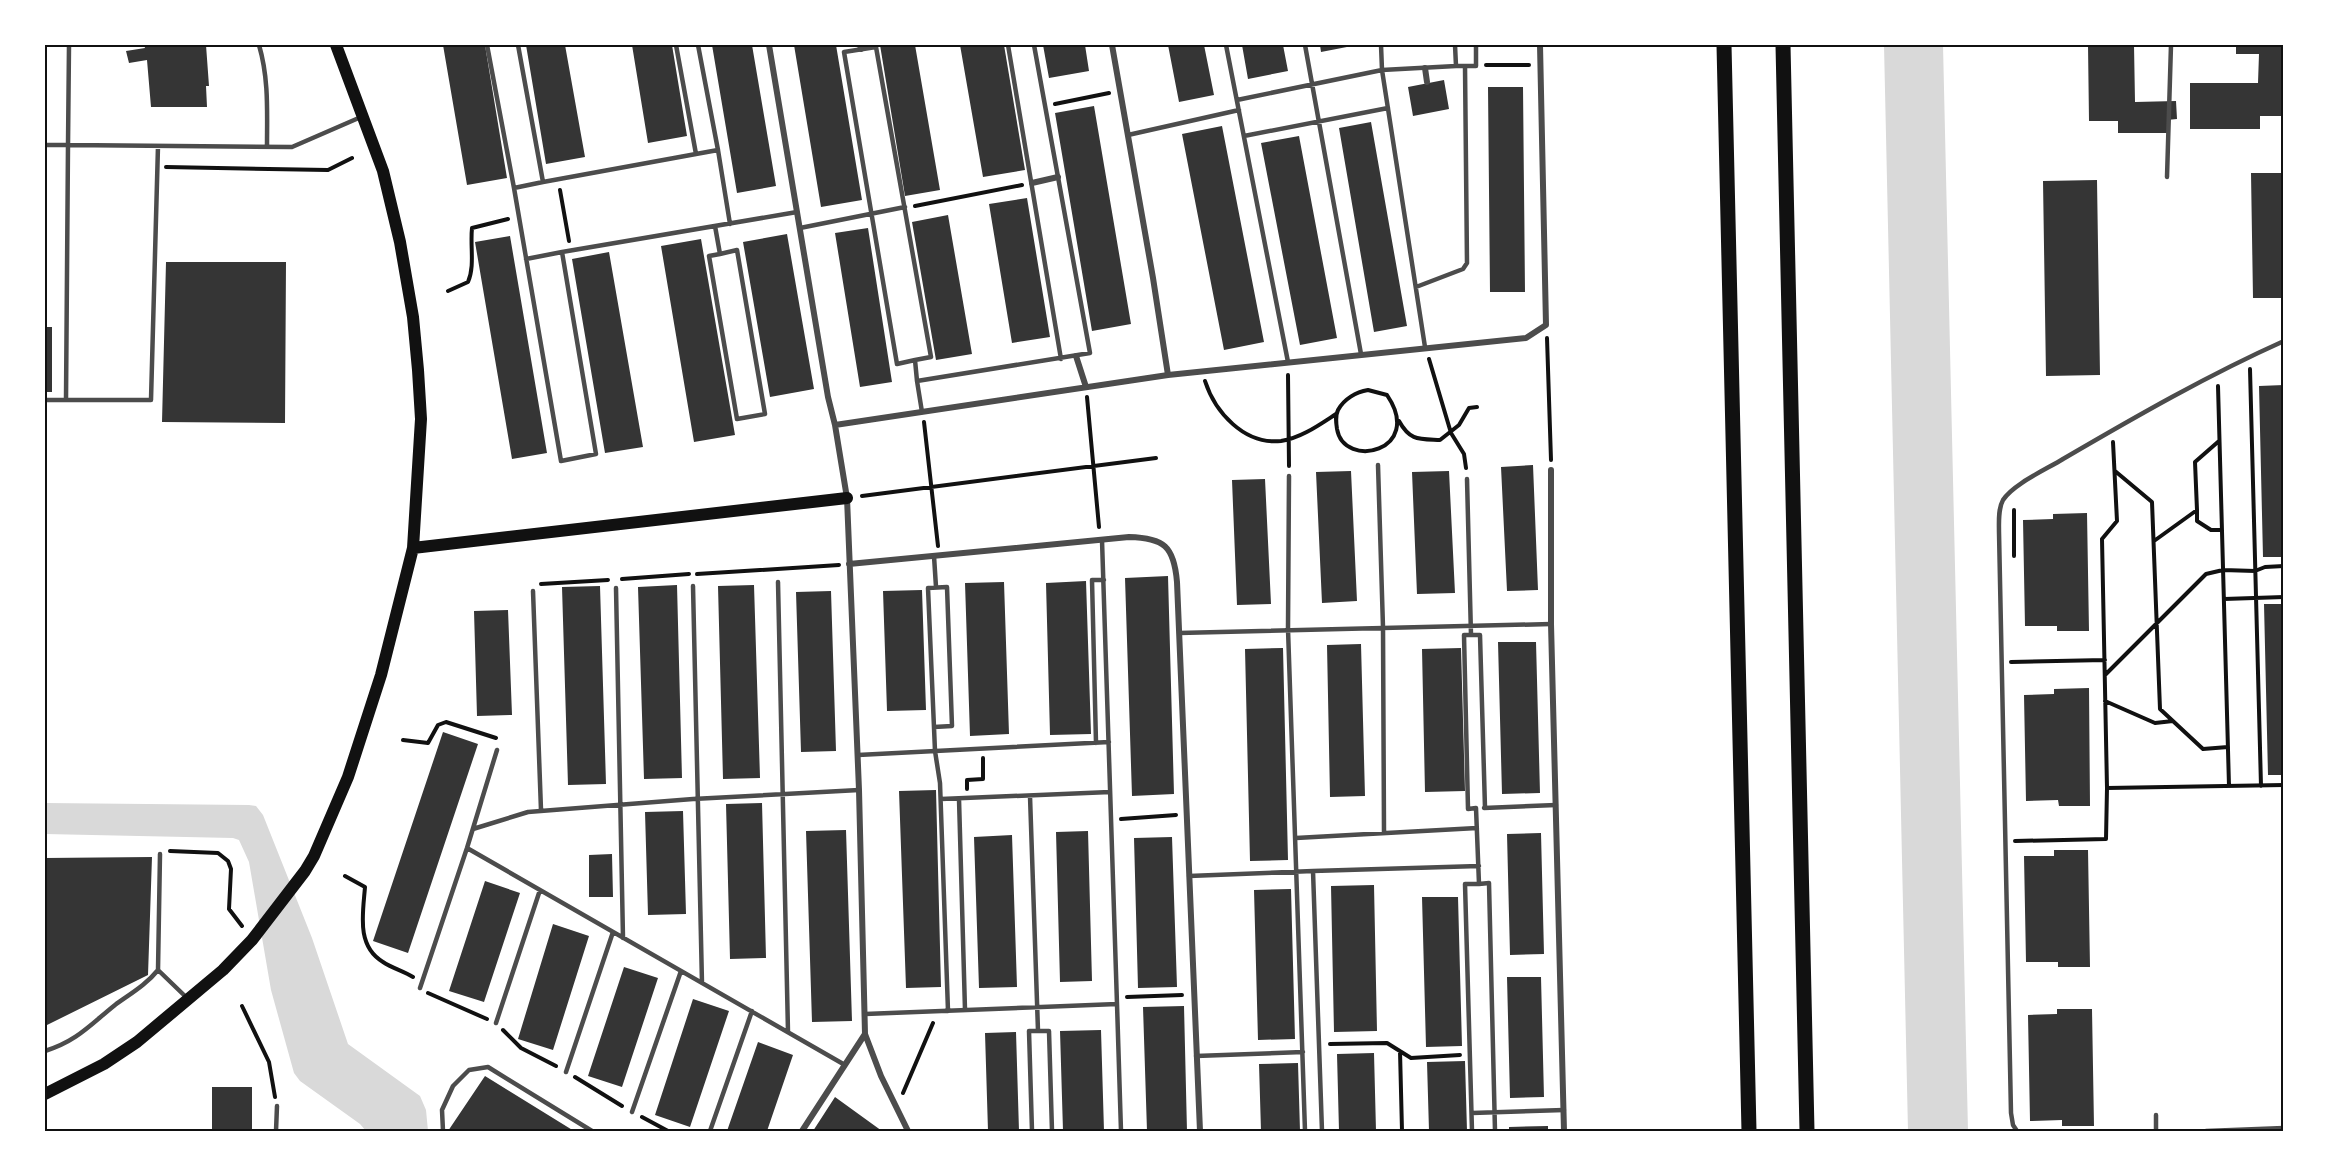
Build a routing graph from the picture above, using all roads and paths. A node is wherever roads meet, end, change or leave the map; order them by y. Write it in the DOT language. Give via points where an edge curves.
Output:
graph roads {
  1 [pos="69,45"];
  2 [pos="259,45"];
  3 [pos="336,45"];
  4 [pos="487,45"];
  5 [pos="518,45"];
  6 [pos="676,45"];
  7 [pos="698,45"];
  8 [pos="769,45"];
  9 [pos="1008,45"];
  10 [pos="1034,45"];
  11 [pos="1112,45"];
  12 [pos="1226,45"];
  13 [pos="1305,45"];
  14 [pos="1381,45"];
  15 [pos="1455,45"];
  16 [pos="1476,45"];
  17 [pos="1540,45"];
  18 [pos="1724,45"];
  19 [pos="1782,45"];
  20 [pos="2171,45"];
  21 [pos="861,47"];
  22 [pos="1540,65"];
  23 [pos="1456,66"];
  24 [pos="1466,66"];
  25 [pos="1476,66"];
  26 [pos="1425,68"];
  27 [pos="1382,70"];
  28 [pos="1427,82"];
  29 [pos="1312,85"];
  30 [pos="1120,91"];
  31 [pos="1237,100"];
  32 [pos="1046,106"];
  33 [pos="1388,108"];
  34 [pos="1239,110"];
  35 [pos="363,116"];
  36 [pos="1319,121"];
  37 [pos="1128,135"];
  38 [pos="1244,136"];
  39 [pos="45,145"];
  40 [pos="68,145"];
  41 [pos="158,146"];
  42 [pos="267,147"];
  43 [pos="718,150"];
  44 [pos="696,154"];
  45 [pos="352,158"];
  46 [pos="158,167"];
  47 [pos="1058,177"];
  48 [pos="2167,177"];
  49 [pos="558,180"];
  50 [pos="543,182"];
  51 [pos="1032,183"];
  52 [pos="514,188"];
  53 [pos="905,207"];
  54 [pos="797,212"];
  55 [pos="871,214"];
  56 [pos="519,217"];
  57 [pos="730,224"];
  58 [pos="715,226"];
  59 [pos="800,228"];
  60 [pos="571,251"];
  61 [pos="562,252"];
  62 [pos="720,254"];
  63 [pos="526,259"];
  64 [pos="1416,287"];
  65 [pos="448,291"];
  66 [pos="1546,325"];
  67 [pos="2284,341"];
  68 [pos="1425,347"];
  69 [pos="1361,354"];
  70 [pos="1076,356"];
  71 [pos="1061,359"];
  72 [pos="915,360"];
  73 [pos="1288,362"];
  74 [pos="2250,366"];
  75 [pos="1202,371"];
  76 [pos="2215,374"];
  77 [pos="1168,375"];
  78 [pos="918,381"];
  79 [pos="1086,387"];
  80 [pos="45,400"];
  81 [pos="66,400"];
  82 [pos="1477,407"];
  83 [pos="922,412"];
  84 [pos="1336,414"];
  85 [pos="1398,420"];
  86 [pos="835,425"];
  87 [pos="2113,430"];
  88 [pos="1451,433"];
  89 [pos="1289,439"];
  90 [pos="2219,441"];
  91 [pos="1156,458"];
  92 [pos="1378,465"];
  93 [pos="1095,466"];
  94 [pos="2115,470"];
  95 [pos="1551,471"];
  96 [pos="1289,476"];
  97 [pos="1467,479"];
  98 [pos="932,487"];
  99 [pos="847,498"];
  100 [pos="2197,510"];
  101 [pos="2222,530"];
  102 [pos="1101,540"];
  103 [pos="2154,541"];
  104 [pos="413,548"];
  105 [pos="936,556"];
  106 [pos="849,564"];
  107 [pos="2284,566"];
  108 [pos="2223,570"];
  109 [pos="2256,571"];
  110 [pos="1104,580"];
  111 [pos="778,582"];
  112 [pos="693,586"];
  113 [pos="936,587"];
  114 [pos="616,588"];
  115 [pos="533,591"];
  116 [pos="2284,597"];
  117 [pos="2256,598"];
  118 [pos="2224,599"];
  119 [pos="1551,624"];
  120 [pos="2157,624"];
  121 [pos="1471,625"];
  122 [pos="1383,627"];
  123 [pos="1288,629"];
  124 [pos="1179,633"];
  125 [pos="1471,635"];
  126 [pos="2104,660"];
  127 [pos="2001,662"];
  128 [pos="2105,675"];
  129 [pos="2105,701"];
  130 [pos="2173,721"];
  131 [pos="934,727"];
  132 [pos="403,740"];
  133 [pos="1109,742"];
  134 [pos="1096,743"];
  135 [pos="2228,747"];
  136 [pos="982,748"];
  137 [pos="497,750"];
  138 [pos="934,751"];
  139 [pos="858,755"];
  140 [pos="2284,785"];
  141 [pos="2229,786"];
  142 [pos="2261,786"];
  143 [pos="2107,788"];
  144 [pos="859,790"];
  145 [pos="1110,792"];
  146 [pos="782,794"];
  147 [pos="1030,796"];
  148 [pos="698,798"];
  149 [pos="968,798"];
  150 [pos="941,799"];
  151 [pos="958,799"];
  152 [pos="620,804"];
  153 [pos="1556,805"];
  154 [pos="1485,807"];
  155 [pos="1476,808"];
  156 [pos="541,810"];
  157 [pos="1186,814"];
  158 [pos="1111,819"];
  159 [pos="1477,828"];
  160 [pos="473,829"];
  161 [pos="1384,833"];
  162 [pos="1296,838"];
  163 [pos="2005,841"];
  164 [pos="467,848"];
  165 [pos="160,854"];
  166 [pos="1479,866"];
  167 [pos="1297,871"];
  168 [pos="1313,871"];
  169 [pos="345,876"];
  170 [pos="1189,876"];
  171 [pos="1479,884"];
  172 [pos="540,890"];
  173 [pos="242,926"];
  174 [pos="613,932"];
  175 [pos="623,938"];
  176 [pos="158,970"];
  177 [pos="681,971"];
  178 [pos="702,983"];
  179 [pos="420,988"];
  180 [pos="1194,995"];
  181 [pos="1117,997"];
  182 [pos="189,1000"];
  183 [pos="1117,1004"];
  184 [pos="242,1006"];
  185 [pos="1038,1007"];
  186 [pos="965,1010"];
  187 [pos="752,1011"];
  188 [pos="938,1011"];
  189 [pos="948,1011"];
  190 [pos="865,1014"];
  191 [pos="496,1023"];
  192 [pos="1038,1031"];
  193 [pos="788,1032"];
  194 [pos="865,1034"];
  195 [pos="1319,1044"];
  196 [pos="45,1051"];
  197 [pos="1400,1051"];
  198 [pos="1303,1052"];
  199 [pos="1470,1054"];
  200 [pos="1196,1056"];
  201 [pos="845,1065"];
  202 [pos="566,1072"];
  203 [pos="45,1094"];
  204 [pos="277,1106"];
  205 [pos="897,1108"];
  206 [pos="1564,1110"];
  207 [pos="633,1112"];
  208 [pos="1472,1113"];
  209 [pos="1494,1113"];
  210 [pos="2156,1115"];
  211 [pos="2284,1128"];
  212 [pos="276,1131"];
  213 [pos="443,1131"];
  214 [pos="592,1131"];
  215 [pos="668,1131"];
  216 [pos="710,1131"];
  217 [pos="802,1131"];
  218 [pos="908,1131"];
  219 [pos="1032,1131"];
  220 [pos="1052,1131"];
  221 [pos="1121,1131"];
  222 [pos="1200,1131"];
  223 [pos="1305,1131"];
  224 [pos="1322,1131"];
  225 [pos="1402,1131"];
  226 [pos="1472,1131"];
  227 [pos="1495,1131"];
  228 [pos="1564,1131"];
  229 [pos="1749,1131"];
  230 [pos="1807,1131"];
  231 [pos="2018,1131"];
  232 [pos="2156,1131"];
  233 [pos="2206,1131"];
  1 -- 40 [label="lane"];
  2 -- 42 [label="lane" via="268,86"];
  3 -- 35 [label="main road"];
  4 -- 52 [label="lane"];
  5 -- 50 [label="lane"];
  6 -- 44 [label="lane"];
  7 -- 43 [label="lane"];
  8 -- 54 [label="street"];
  9 -- 51 [label="lane"];
  10 -- 32 [label="lane"];
  11 -- 30 [label="street"];
  12 -- 31 [label="lane"];
  13 -- 29 [label="lane"];
  14 -- 27 [label="lane"];
  15 -- 23 [label="lane"];
  16 -- 25 [label="lane"];
  17 -- 22 [label="street"];
  18 -- 229 [label="main road"];
  19 -- 230 [label="main road"];
  20 -- 48 [label="lane"];
  21 -- 53 [label="lane" via="876,46"];
  21 -- 55 [label="lane" via="844,52"];
  22 -- 25 [label="path"];
  22 -- 66 [label="street"];
  23 -- 24 [label="lane"];
  23 -- 26 [label="lane"];
  24 -- 25 [label="lane"];
  24 -- 64 [label="lane" via="1467,263 1463,269"];
  26 -- 27 [label="lane"];
  26 -- 28 [label="street"];
  27 -- 29 [label="lane"];
  27 -- 33 [label="lane"];
  29 -- 31 [label="lane"];
  29 -- 36 [label="lane"];
  30 -- 32 [label="path"];
  30 -- 37 [label="street"];
  31 -- 34 [label="lane"];
  32 -- 47 [label="lane"];
  33 -- 36 [label="lane"];
  33 -- 64 [label="lane"];
  34 -- 37 [label="lane"];
  34 -- 38 [label="lane"];
  35 -- 42 [label="lane" via="292,147"];
  35 -- 104 [label="main road" via="383,171 414,327 421,419"];
  36 -- 38 [label="lane"];
  36 -- 69 [label="lane"];
  37 -- 77 [label="street"];
  38 -- 73 [label="lane"];
  39 -- 40 [label="lane"];
  40 -- 41 [label="lane"];
  40 -- 81 [label="lane"];
  41 -- 42 [label="lane"];
  41 -- 46 [label="lane"];
  43 -- 44 [label="lane"];
  43 -- 57 [label="lane"];
  44 -- 49 [label="lane"];
  45 -- 46 [label="path" via="328,170"];
  46 -- 81 [label="lane" via="151,400"];
  47 -- 51 [label="street"];
  47 -- 70 [label="lane" via="1090,353"];
  49 -- 50 [label="lane"];
  49 -- 60 [label="path"];
  50 -- 52 [label="lane"];
  51 -- 53 [label="path"];
  51 -- 71 [label="lane"];
  52 -- 56 [label="lane"];
  53 -- 55 [label="lane"];
  53 -- 72 [label="lane" via="931,357"];
  54 -- 57 [label="lane"];
  54 -- 59 [label="street"];
  55 -- 59 [label="lane"];
  55 -- 72 [label="lane" via="897,364"];
  56 -- 63 [label="lane"];
  56 -- 65 [label="path" via="472,228 472,273 468,282"];
  57 -- 58 [label="lane"];
  58 -- 60 [label="lane"];
  58 -- 62 [label="lane"];
  59 -- 86 [label="street"];
  60 -- 61 [label="lane"];
  61 -- 63 [label="lane"];
  61 -- 63 [label="lane" via="596,454 561,461"];
  62 -- 62 [label="lane" via="709,256 737,419 765,414 737,250"];
  64 -- 68 [label="lane"];
  66 -- 68 [label="street" via="1526,338"];
  66 -- 95 [label="path"];
  67 -- 76 [label="lane"];
  68 -- 69 [label="street"];
  68 -- 88 [label="path"];
  69 -- 73 [label="street"];
  70 -- 71 [label="lane"];
  70 -- 79 [label="street"];
  71 -- 78 [label="lane"];
  72 -- 78 [label="lane"];
  73 -- 75 [label="street"];
  73 -- 89 [label="path"];
  74 -- 109 [label="path"];
  75 -- 77 [label="street"];
  75 -- 89 [label="path" via="1215,405 1228,420 1247,434 1271,441"];
  76 -- 87 [label="lane"];
  76 -- 90 [label="path"];
  77 -- 79 [label="street"];
  78 -- 83 [label="lane"];
  79 -- 83 [label="street"];
  79 -- 93 [label="path"];
  80 -- 81 [label="lane"];
  82 -- 88 [label="path" via="1469,408"];
  83 -- 86 [label="street"];
  83 -- 98 [label="path"];
  84 -- 85 [label="path" via="1357,392 1368,390 1387,395"];
  84 -- 85 [label="path" via="1343,442 1361,451 1389,443 1396,434"];
  84 -- 89 [label="path"];
  85 -- 88 [label="path" via="1411,437 1440,440"];
  86 -- 99 [label="street"];
  87 -- 94 [label="path"];
  87 -- 127 [label="lane" via="2026,482 2003,501 1998,532"];
  88 -- 97 [label="path" via="1464,454"];
  89 -- 96 [label="path"];
  90 -- 100 [label="path" via="2195,462"];
  90 -- 101 [label="path"];
  91 -- 93 [label="path"];
  92 -- 122 [label="lane"];
  93 -- 98 [label="path"];
  93 -- 102 [label="path"];
  94 -- 103 [label="path" via="2152,502"];
  94 -- 126 [label="path" via="2117,521 2102,539"];
  95 -- 119 [label="street"];
  96 -- 123 [label="lane"];
  97 -- 121 [label="lane"];
  98 -- 99 [label="path"];
  98 -- 105 [label="path"];
  99 -- 104 [label="main road"];
  99 -- 106 [label="street"];
  100 -- 101 [label="path" via="2197,521 2211,530"];
  100 -- 103 [label="path"];
  101 -- 108 [label="path"];
  102 -- 105 [label="street"];
  102 -- 110 [label="lane"];
  102 -- 124 [label="street" via="1154,539 1169,548 1175,562"];
  103 -- 120 [label="path"];
  104 -- 182 [label="main road" via="381,675 327,826 304,871 252,940"];
  105 -- 106 [label="street"];
  105 -- 113 [label="lane"];
  106 -- 139 [label="street"];
  107 -- 109 [label="path"];
  108 -- 109 [label="path"];
  108 -- 118 [label="path"];
  108 -- 120 [label="path" via="2206,573"];
  109 -- 117 [label="path"];
  110 -- 133 [label="lane"];
  110 -- 134 [label="lane" via="1092,580"];
  111 -- 146 [label="lane"];
  112 -- 148 [label="lane"];
  113 -- 131 [label="lane" via="928,588"];
  113 -- 131 [label="lane" via="947,587 952,726"];
  114 -- 152 [label="lane"];
  115 -- 156 [label="lane"];
  116 -- 117 [label="path"];
  117 -- 118 [label="path"];
  117 -- 142 [label="path"];
  118 -- 135 [label="path"];
  119 -- 121 [label="lane"];
  119 -- 153 [label="street"];
  120 -- 128 [label="path"];
  120 -- 130 [label="path" via="2160,709"];
  121 -- 122 [label="lane"];
  121 -- 125 [label="lane"];
  122 -- 123 [label="lane"];
  122 -- 161 [label="lane"];
  123 -- 124 [label="lane"];
  123 -- 162 [label="lane"];
  124 -- 157 [label="street"];
  125 -- 154 [label="lane" via="1480,635"];
  125 -- 155 [label="lane" via="1464,635 1468,809"];
  126 -- 127 [label="path"];
  126 -- 128 [label="path"];
  127 -- 163 [label="lane"];
  128 -- 129 [label="path"];
  129 -- 130 [label="path" via="2155,723"];
  129 -- 143 [label="path"];
  130 -- 135 [label="path" via="2203,749"];
  131 -- 138 [label="lane"];
  132 -- 137 [label="path" via="428,743 438,725 446,722 498,739"];
  133 -- 134 [label="lane"];
  133 -- 145 [label="lane"];
  134 -- 136 [label="lane"];
  135 -- 141 [label="path"];
  136 -- 138 [label="lane"];
  136 -- 149 [label="path" via="983,779 967,780"];
  137 -- 160 [label="lane"];
  138 -- 139 [label="lane"];
  138 -- 150 [label="lane"];
  139 -- 144 [label="street"];
  140 -- 142 [label="path"];
  141 -- 142 [label="path"];
  141 -- 143 [label="path"];
  143 -- 163 [label="path" via="2106,839"];
  144 -- 146 [label="lane"];
  144 -- 190 [label="street"];
  145 -- 147 [label="lane"];
  145 -- 158 [label="lane"];
  146 -- 148 [label="lane"];
  146 -- 193 [label="lane"];
  147 -- 149 [label="lane"];
  147 -- 185 [label="lane"];
  148 -- 152 [label="lane"];
  148 -- 178 [label="lane"];
  149 -- 151 [label="lane"];
  150 -- 151 [label="lane"];
  150 -- 189 [label="lane"];
  151 -- 186 [label="lane"];
  152 -- 156 [label="lane"];
  152 -- 175 [label="lane"];
  153 -- 154 [label="lane"];
  153 -- 206 [label="street"];
  154 -- 155 [label="lane"];
  155 -- 159 [label="lane"];
  156 -- 160 [label="lane"];
  157 -- 158 [label="path"];
  157 -- 170 [label="street"];
  158 -- 181 [label="lane"];
  159 -- 161 [label="lane"];
  159 -- 166 [label="lane"];
  160 -- 164 [label="lane"];
  161 -- 162 [label="lane"];
  162 -- 167 [label="lane"];
  163 -- 231 [label="lane" via="2011,1113"];
  164 -- 172 [label="lane"];
  164 -- 179 [label="lane"];
  165 -- 173 [label="path" via="169,850 218,853 228,861 229,909"];
  165 -- 176 [label="lane"];
  166 -- 168 [label="lane"];
  166 -- 171 [label="lane"];
  167 -- 168 [label="lane"];
  167 -- 170 [label="lane"];
  167 -- 198 [label="lane"];
  168 -- 195 [label="lane"];
  169 -- 179 [label="path" via="365,887 363,927 373,955 412,976"];
  170 -- 180 [label="street"];
  171 -- 199 [label="lane" via="1466,884"];
  171 -- 209 [label="lane" via="1489,883"];
  172 -- 174 [label="lane"];
  172 -- 191 [label="lane"];
  174 -- 175 [label="lane"];
  174 -- 202 [label="lane"];
  175 -- 177 [label="lane"];
  176 -- 182 [label="lane"];
  176 -- 196 [label="lane" via="86,1031"];
  177 -- 178 [label="lane"];
  177 -- 207 [label="lane"];
  178 -- 187 [label="lane"];
  179 -- 191 [label="path"];
  180 -- 181 [label="path"];
  180 -- 200 [label="street"];
  181 -- 183 [label="lane"];
  182 -- 203 [label="main road" via="104,1064"];
  183 -- 185 [label="lane"];
  183 -- 221 [label="lane"];
  184 -- 204 [label="path" via="269,1062"];
  185 -- 186 [label="lane"];
  185 -- 192 [label="lane"];
  186 -- 189 [label="lane"];
  187 -- 193 [label="lane"];
  187 -- 216 [label="lane"];
  188 -- 189 [label="lane"];
  188 -- 190 [label="lane"];
  188 -- 205 [label="path"];
  190 -- 194 [label="street"];
  191 -- 202 [label="path" via="521,1047"];
  192 -- 219 [label="lane" via="1029,1031"];
  192 -- 220 [label="lane" via="1049,1031"];
  193 -- 201 [label="lane"];
  194 -- 201 [label="street"];
  194 -- 205 [label="street"];
  195 -- 197 [label="path" via="1387,1043"];
  195 -- 224 [label="lane"];
  197 -- 199 [label="path" via="1411,1058"];
  197 -- 225 [label="path"];
  198 -- 200 [label="lane"];
  198 -- 223 [label="lane"];
  199 -- 208 [label="lane"];
  200 -- 222 [label="street"];
  201 -- 217 [label="street"];
  202 -- 207 [label="path"];
  204 -- 212 [label="lane"];
  205 -- 218 [label="street"];
  206 -- 209 [label="lane"];
  206 -- 228 [label="street"];
  207 -- 215 [label="path"];
  208 -- 209 [label="lane"];
  208 -- 226 [label="lane"];
  209 -- 227 [label="lane"];
  210 -- 232 [label="lane"];
  211 -- 233 [label="lane"];
  213 -- 214 [label="lane" via="442,1110 453,1086 469,1070 488,1067"];
}
